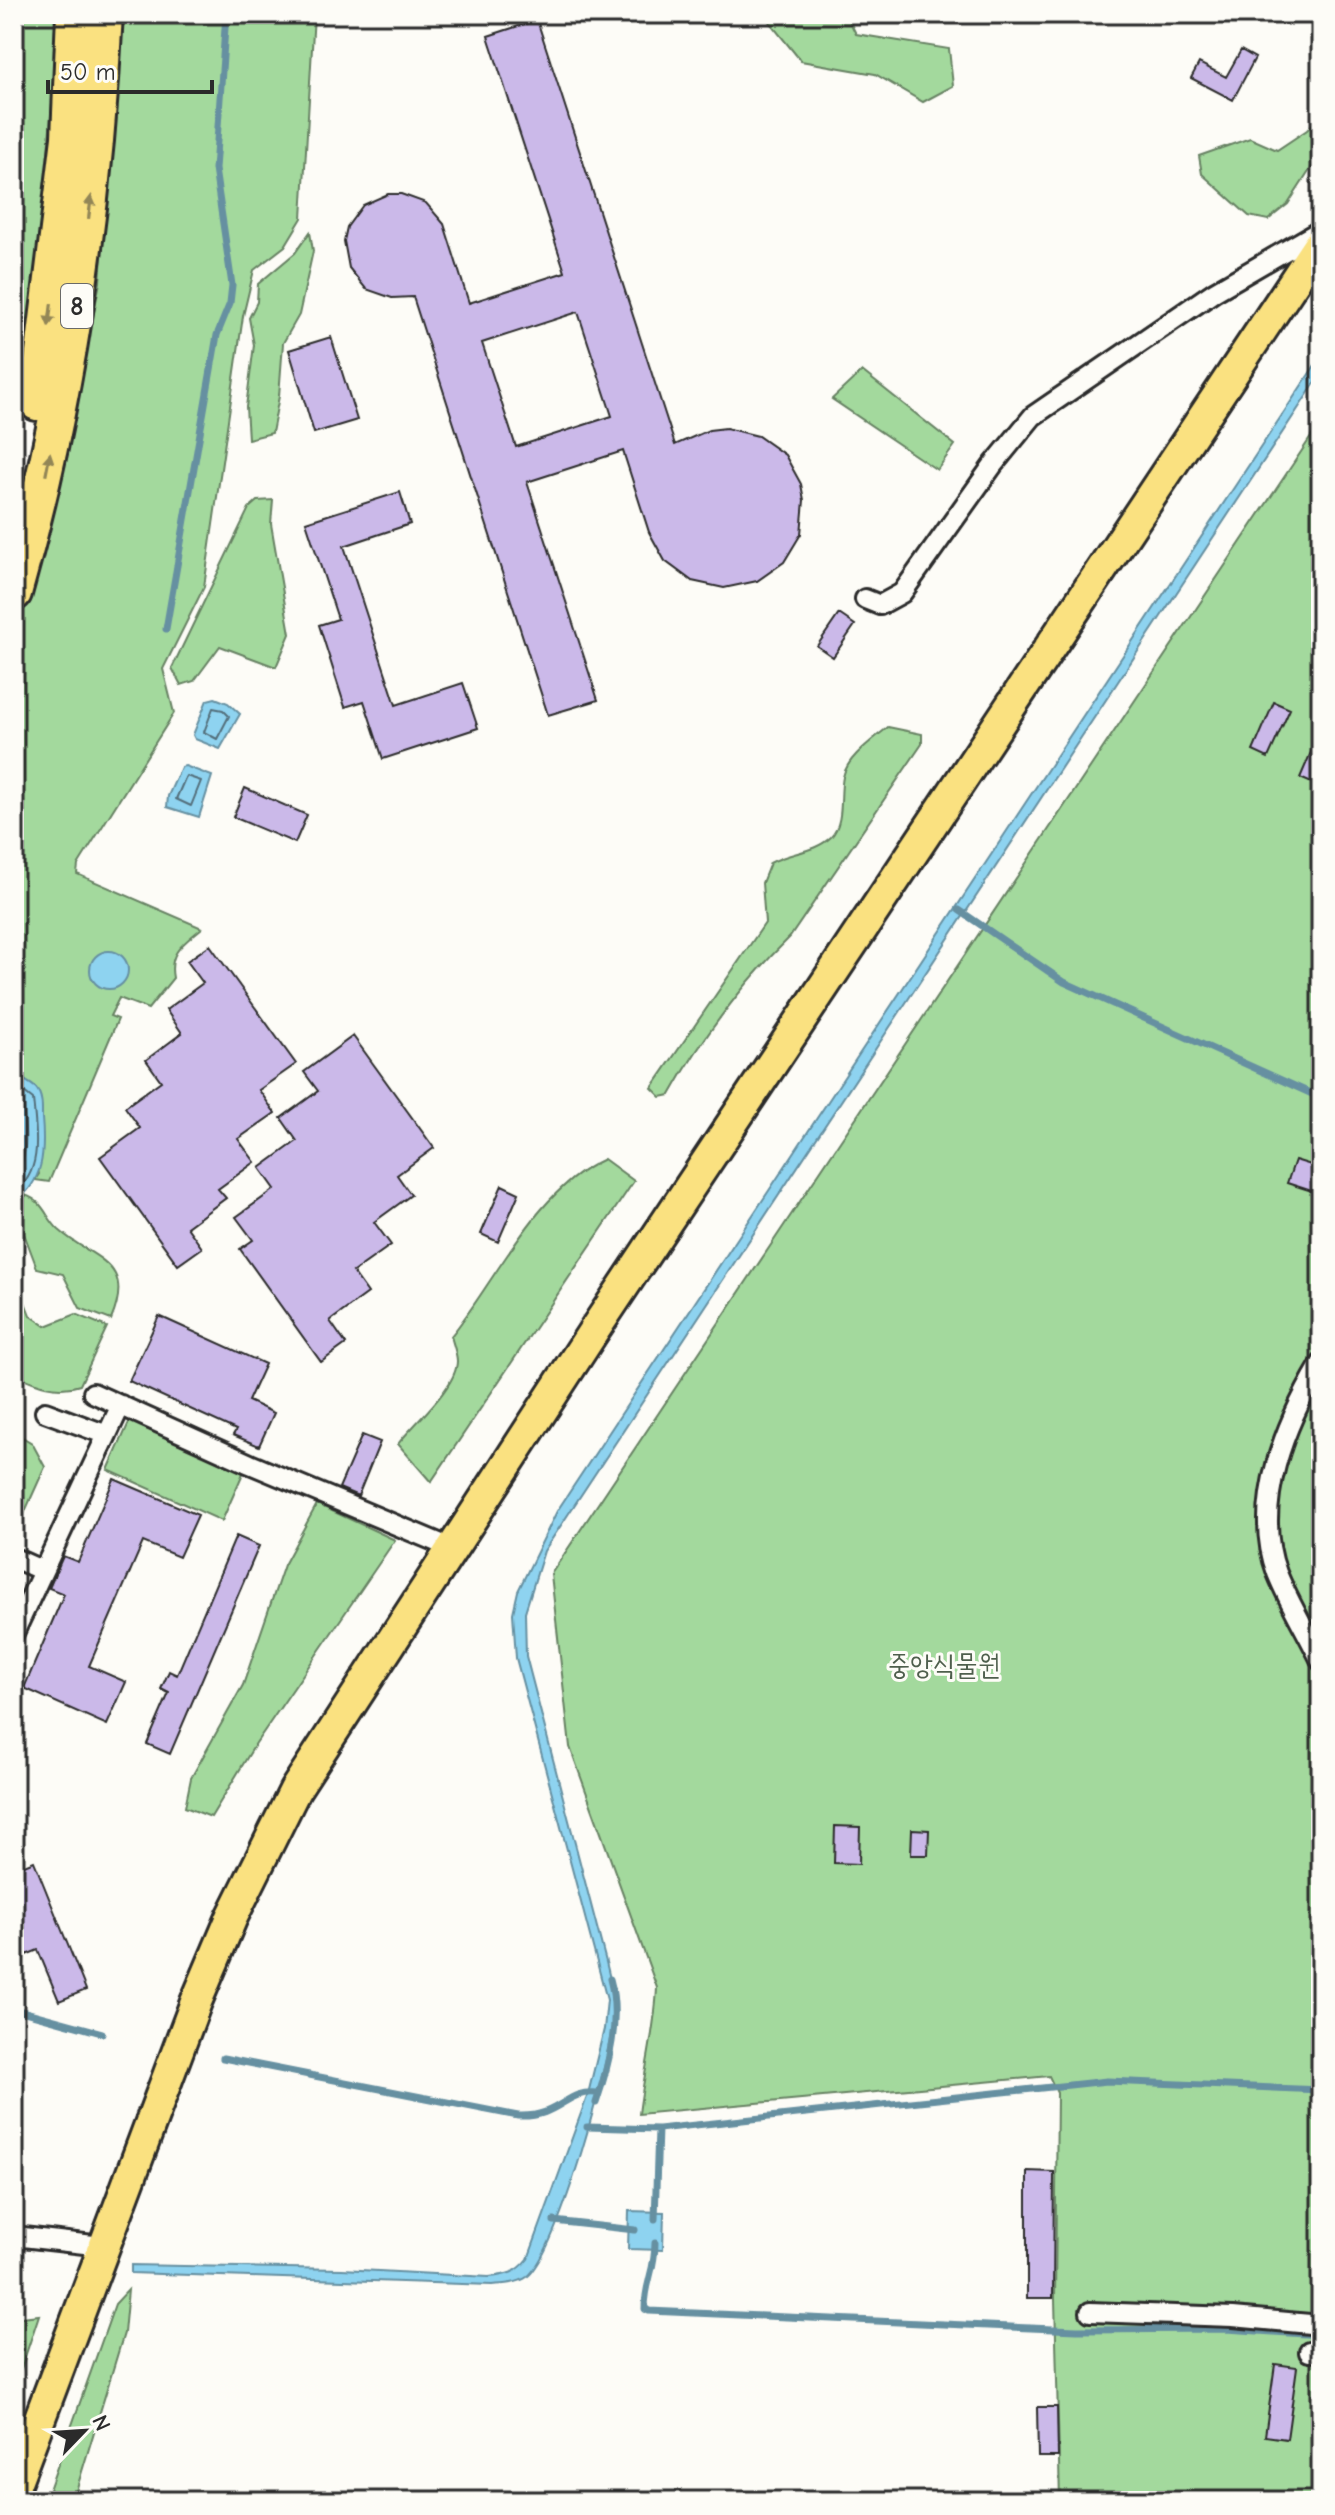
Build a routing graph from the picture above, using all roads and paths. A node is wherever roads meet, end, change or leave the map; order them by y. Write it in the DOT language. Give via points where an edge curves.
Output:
graph roads {
  1 [pos="74,14"];
  2 [pos="105,14"];
  3 [pos="1321,230"];
  4 [pos="1321,241"];
  5 [pos="14,506"];
  6 [pos="14,593"];
  7 [pos="865,599"];
  8 [pos="1321,1364"];
  9 [pos="93,1393"];
  10 [pos="121,1405"];
  11 [pos="45,1412"];
  12 [pos="107,1435"];
  13 [pos="451,1548"];
  14 [pos="14,1558"];
  15 [pos="41,1570"];
  16 [pos="14,1633"];
  17 [pos="1321,1661"];
  18 [pos="14,2236"];
  19 [pos="102,2246"];
  20 [pos="1090,2312"];
  21 [pos="1321,2325"];
  22 [pos="14,2487"];
  1 -- 5 [label="highway, 8, one-way" via="69,138 42,379"];
  6 -- 2 [label="highway, 8, one-way" via="43,490 79,291 98,145"];
  3 -- 7 [label="street" via="1214,292 1033,416 902,593 880,605"];
  4 -- 13 [label="main road"];
  8 -- 17 [label="street" via="1282,1446 1270,1525 1277,1573"];
  9 -- 10 [label="street"];
  10 -- 12 [label="street"];
  10 -- 13 [label="street"];
  11 -- 12 [label="street"];
  12 -- 15 [label="street"];
  13 -- 19 [label="main road" via="295,1790 196,2002"];
  14 -- 15 [label="street"];
  15 -- 16 [label="street"];
  18 -- 19 [label="street"];
  19 -- 22 [label="main road"];
  20 -- 21 [label="street"];
}
